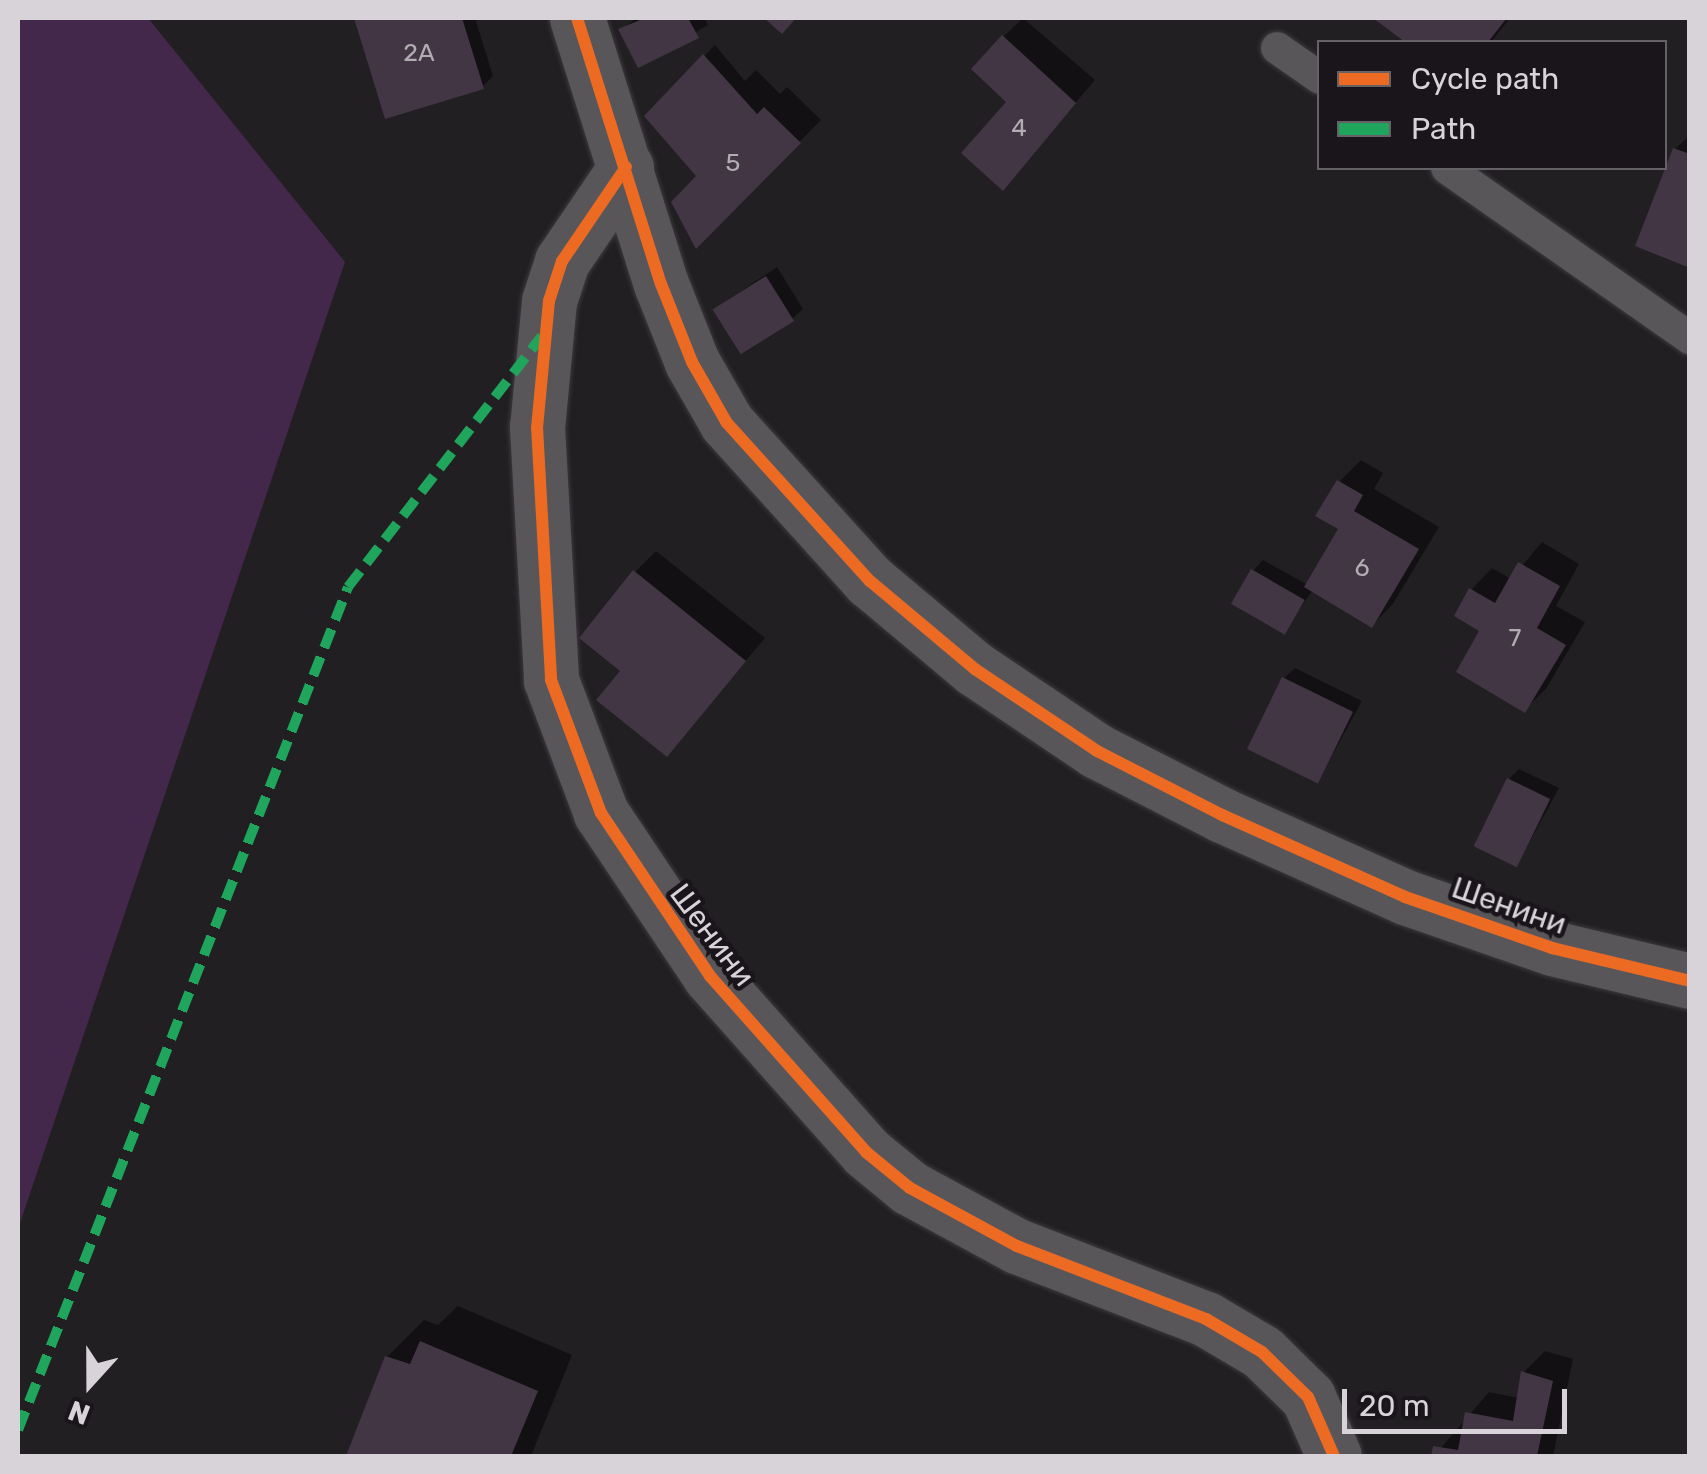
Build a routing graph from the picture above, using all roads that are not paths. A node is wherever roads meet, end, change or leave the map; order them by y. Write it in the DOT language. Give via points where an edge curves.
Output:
graph roads {
  1 [pos="577,18"];
  2 [pos="1276,48"];
  3 [pos="1317,76"];
  4 [pos="626,167"];
  5 [pos="1450,170"];
  6 [pos="1690,338"];
  7 [pos="1690,980"];
  8 [pos="1334,1456"];
  1 -- 4 [label="street, Шенини"];
  2 -- 3 [label="lane"];
  4 -- 7 [label="street, Шенини" via="661,284 727,424 870,581 975,669 1097,751 1404,897 1552,948"];
  4 -- 8 [label="street, Шенини" via="562,260 549,301 537,427 551,680 601,813 710,976 866,1152 910,1188 1018,1246 1206,1318 1262,1352 1308,1396"];
  5 -- 6 [label="lane"];
}
